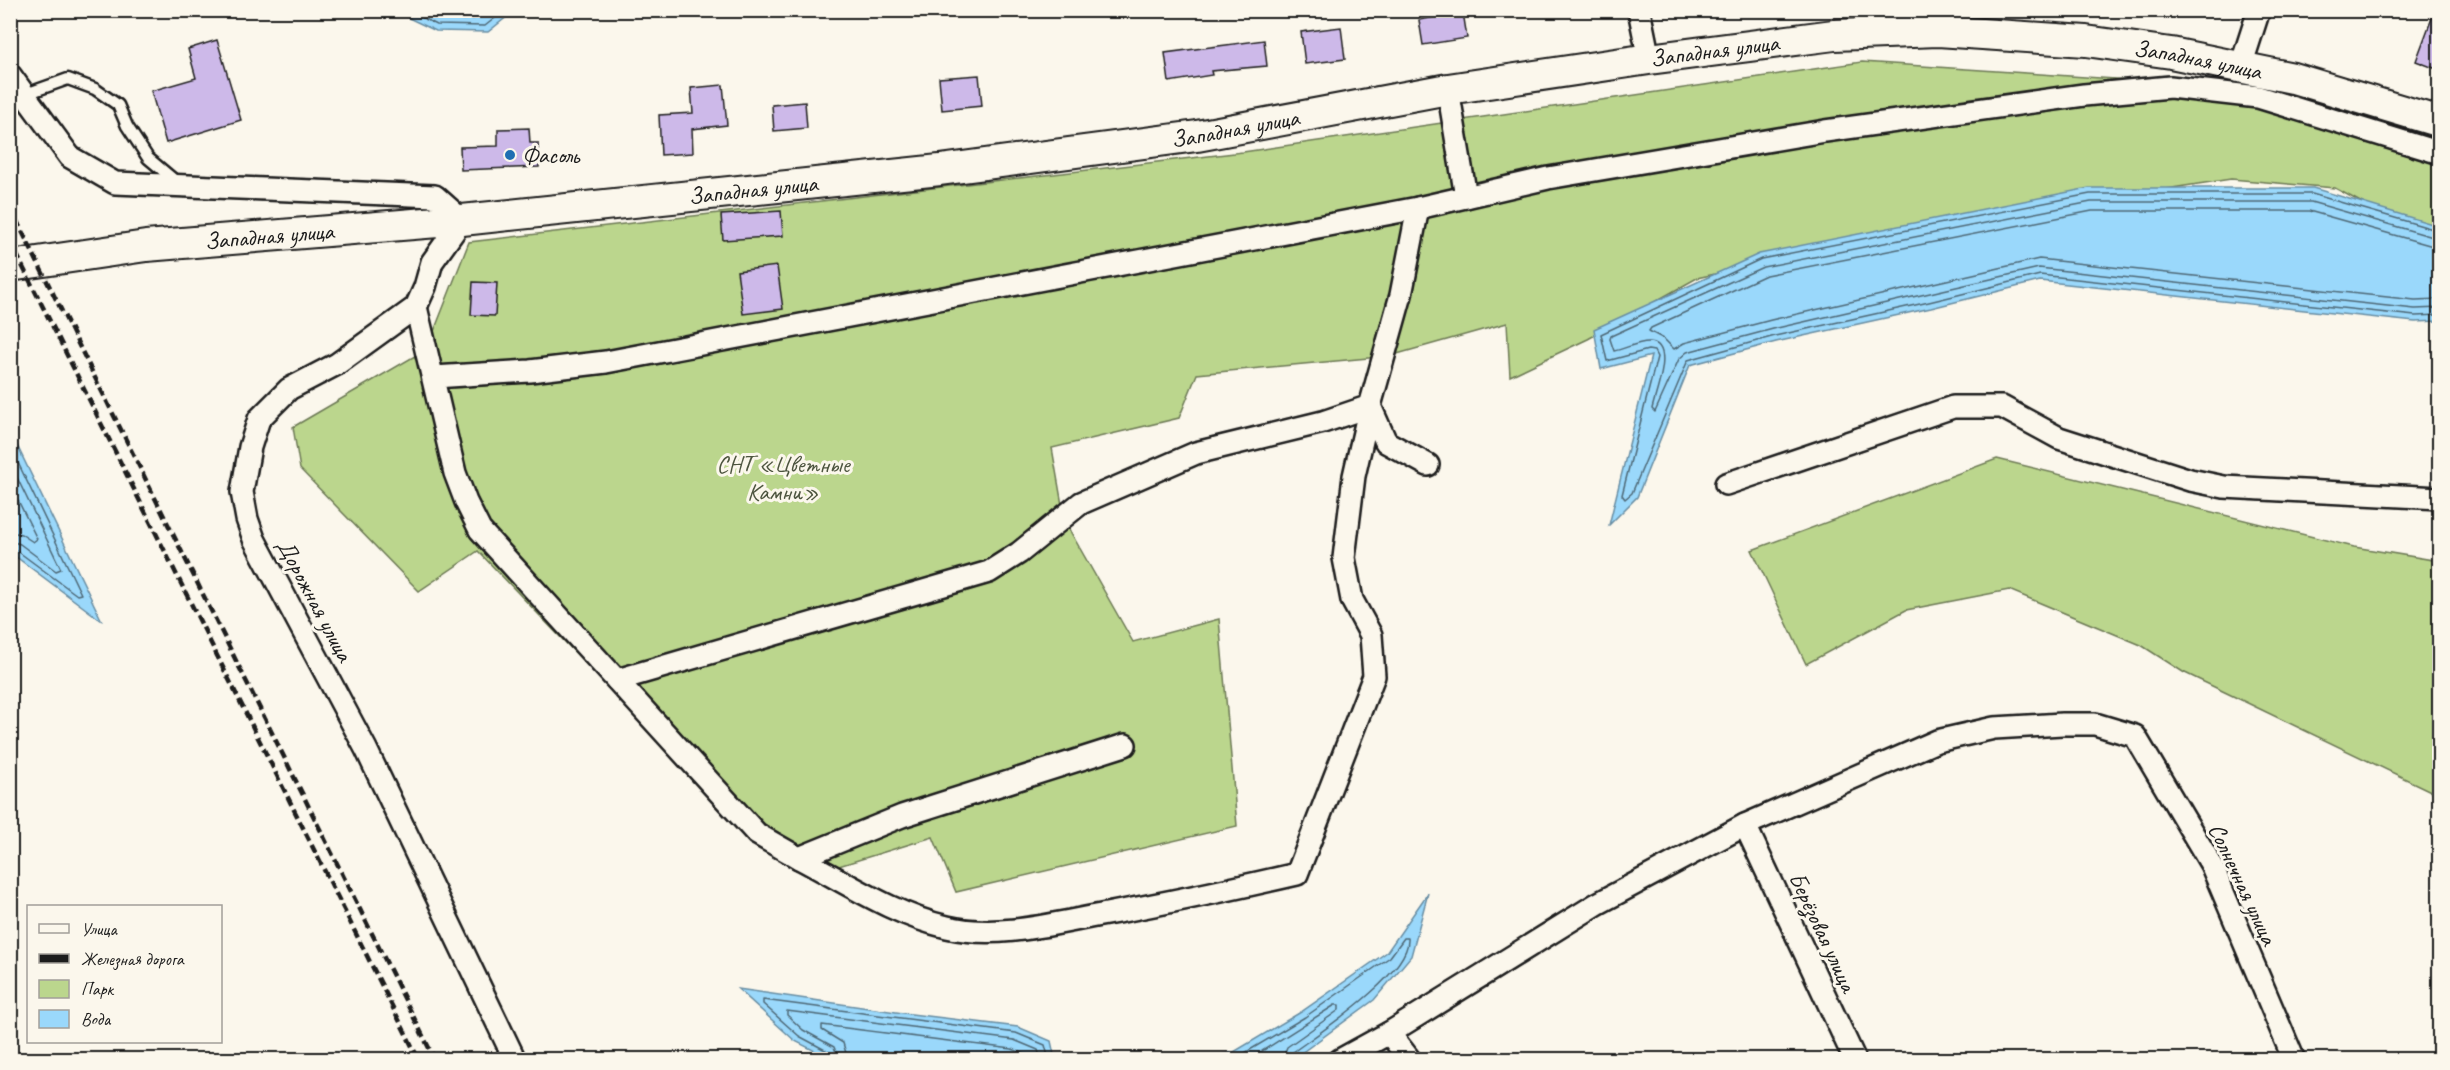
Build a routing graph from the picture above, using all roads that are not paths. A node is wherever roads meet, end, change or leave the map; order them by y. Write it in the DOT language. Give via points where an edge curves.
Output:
graph roads {
  1 [pos="1639,10"];
  2 [pos="2259,10"];
  3 [pos="1934,21"];
  4 [pos="1649,59"];
  5 [pos="2241,66"];
  6 [pos="10,75"];
  7 [pos="1448,89"];
  8 [pos="23,95"];
  9 [pos="2439,122"];
  10 [pos="2439,153"];
  11 [pos="180,184"];
  12 [pos="1466,197"];
  13 [pos="1418,208"];
  14 [pos="462,220"];
  15 [pos="16,265"];
  16 [pos="416,307"];
  17 [pos="434,377"];
  18 [pos="1370,406"];
  19 [pos="1428,465"];
  20 [pos="1726,484"];
  21 [pos="2439,498"];
  22 [pos="617,680"];
  23 [pos="1125,745"];
  24 [pos="1745,825"];
  25 [pos="799,858"];
  26 [pos="1389,1033"];
  27 [pos="515,1059"];
  28 [pos="1340,1059"];
  29 [pos="1410,1059"];
  30 [pos="1855,1059"];
  31 [pos="2294,1059"];
  1 -- 4 [label="street"];
  2 -- 5 [label="street"];
  3 -- 4 [label="main road, Западная улица"];
  3 -- 5 [label="main road, Западная улица"];
  4 -- 7 [label="main road, Западная улица"];
  5 -- 9 [label="main road, Западная улица"];
  6 -- 8 [label="street"];
  7 -- 12 [label="street"];
  7 -- 14 [label="main road, Западная улица" via="1197,136 952,169"];
  8 -- 11 [label="street" via="70,157 115,183"];
  8 -- 11 [label="lane" via="68,79 95,89 118,105 148,158"];
  10 -- 12 [label="street" via="2258,97 2170,87 1825,131 1548,178"];
  11 -- 14 [label="street" via="435,196"];
  12 -- 13 [label="street"];
  13 -- 17 [label="street" via="606,362"];
  13 -- 18 [label="street" via="1401,295"];
  14 -- 15 [label="main road, Западная улица" via="146,246"];
  14 -- 16 [label="street" via="432,262"];
  16 -- 17 [label="street"];
  16 -- 27 [label="street, Дорожная улица" via="337,364 289,389 272,405 259,419 242,492 254,539 366,749"];
  17 -- 22 [label="street" via="455,473 480,530"];
  18 -- 19 [label="street" via="1386,442"];
  18 -- 22 [label="street" via="1323,422 1196,453 1081,503 1019,554 988,572"];
  18 -- 25 [label="street" via="1354,476 1344,558 1352,600 1371,635 1374,676 1298,874 1203,896 989,932 949,928 907,916"];
  20 -- 21 [label="street" via="1953,407 2002,407 2059,438 2190,480 2224,487"];
  22 -- 25 [label="street" via="757,834"];
  23 -- 25 [label="street" via="902,816"];
  24 -- 26 [label="street" via="1597,904"];
  24 -- 30 [label="street, Берёзовая улица"];
  24 -- 31 [label="street, Солнечная улица" via="1937,741 1994,728 2062,724 2095,724 2134,736 2211,864"];
  26 -- 28 [label="street"];
  26 -- 29 [label="street"];
}
